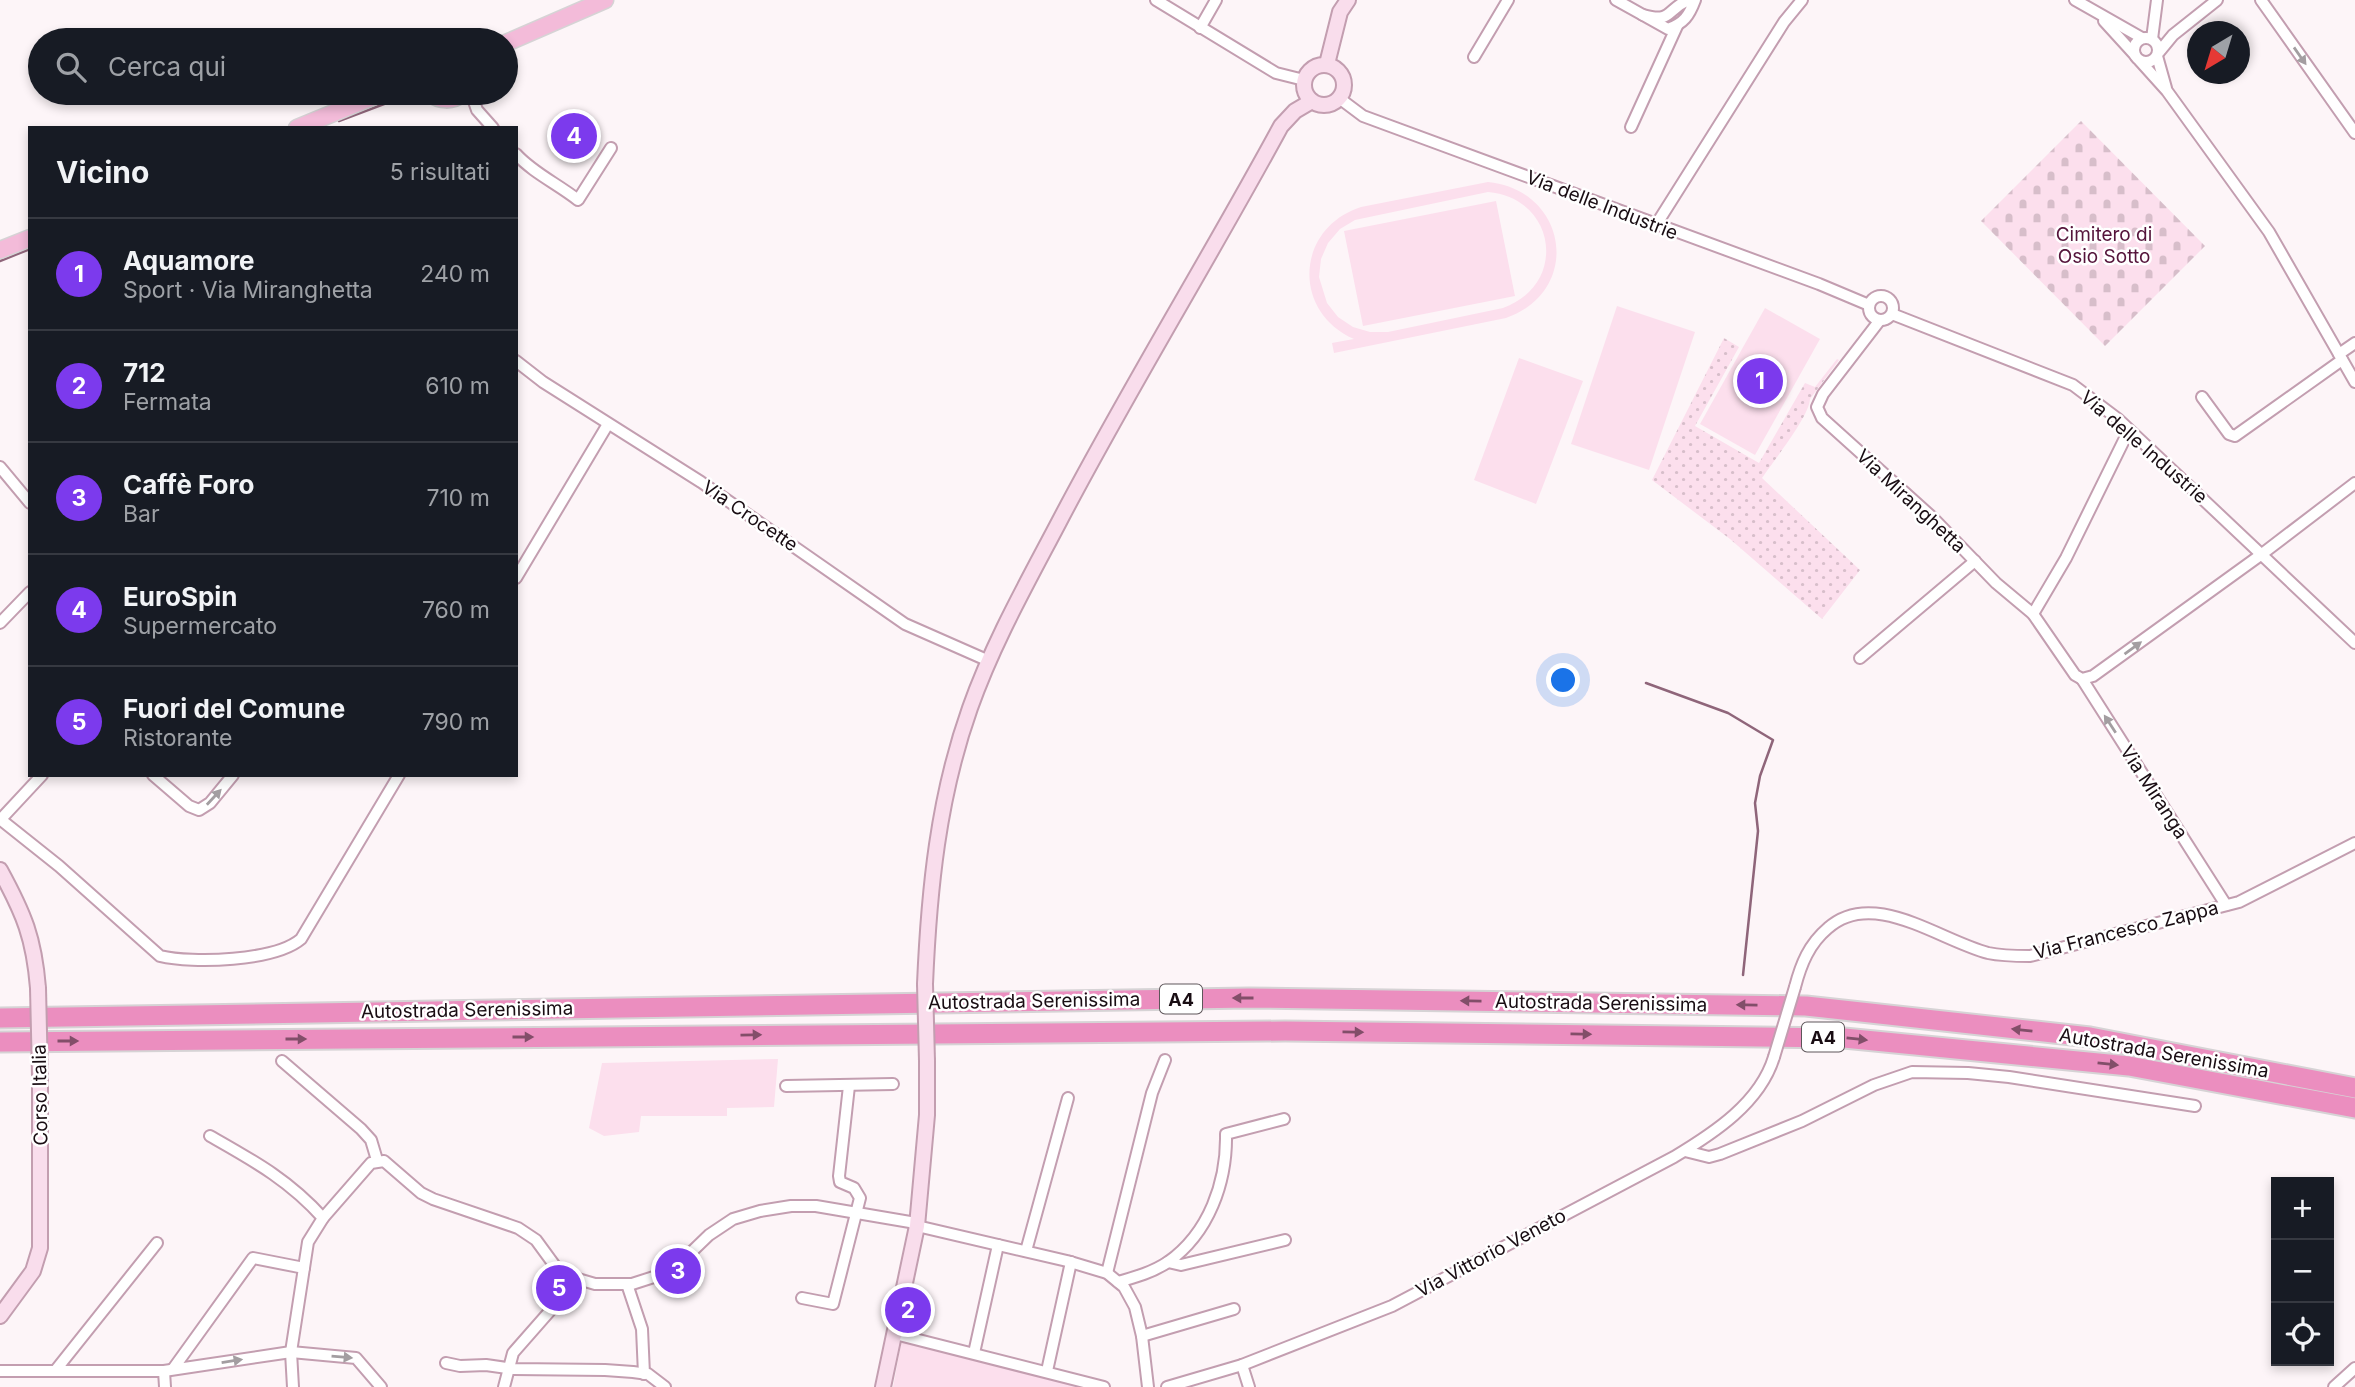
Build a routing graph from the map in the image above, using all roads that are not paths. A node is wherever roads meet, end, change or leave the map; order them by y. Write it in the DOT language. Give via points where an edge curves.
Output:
graph roads {
  1 [pos="605,0"];
  2 [pos="1156,0"];
  3 [pos="1216,0"];
  4 [pos="1348,0"];
  5 [pos="1508,0"];
  6 [pos="1616,0"];
  7 [pos="1688,0"];
  8 [pos="1695,0"];
  9 [pos="1802,0"];
  10 [pos="2075,0"];
  11 [pos="2157,0"];
  12 [pos="2217,0"];
  13 [pos="2261,0"];
  14 [pos="1643,15"];
  15 [pos="2100,15"];
  16 [pos="1676,26"];
  17 [pos="1200,28"];
  18 [pos="518,38"];
  19 [pos="2153,45"];
  20 [pos="1474,57"];
  21 [pos="2138,58"];
  22 [pos="1326,64"];
  23 [pos="1304,80"];
  24 [pos="2167,91"];
  25 [pos="1339,98"];
  26 [pos="1312,101"];
  27 [pos="360,105"];
  28 [pos="466,105"];
  29 [pos="475,105"];
  30 [pos="477,110"];
  31 [pos="329,122"];
  32 [pos="308,126"];
  33 [pos="491,126"];
  34 [pos="1632,127"];
  35 [pos="2355,134"];
  36 [pos="611,148"];
  37 [pos="518,156"];
  38 [pos="1656,225"];
  39 [pos="28,239"];
  40 [pos="0,250"];
  41 [pos="1869,305"];
  42 [pos="1892,314"];
  43 [pos="1880,320"];
  44 [pos="2355,343"];
  45 [pos="2341,357"];
  46 [pos="518,363"];
  47 [pos="2355,382"];
  48 [pos="2202,397"];
  49 [pos="608,424"];
  50 [pos="2129,430"];
  51 [pos="0,467"];
  52 [pos="2355,483"];
  53 [pos="28,501"];
  54 [pos="2262,554"];
  55 [pos="1975,561"];
  56 [pos="518,575"];
  57 [pos="28,594"];
  58 [pos="2033,614"];
  59 [pos="0,623"];
  60 [pos="2355,643"];
  61 [pos="1860,659"];
  62 [pos="989,661"];
  63 [pos="2079,677"];
  64 [pos="40,777"];
  65 [pos="155,777"];
  66 [pos="231,777"];
  67 [pos="398,777"];
  68 [pos="0,819"];
  69 [pos="2355,843"];
  70 [pos="0,870"];
  71 [pos="2226,905"];
  72 [pos="0,1018"];
  73 [pos="0,1042"];
  74 [pos="1774,1057"];
  75 [pos="1165,1060"];
  76 [pos="282,1061"];
  77 [pos="893,1084"];
  78 [pos="786,1086"];
  79 [pos="849,1086"];
  80 [pos="2355,1088"];
  81 [pos="1068,1098"];
  82 [pos="2194,1106"];
  83 [pos="2355,1108"];
  84 [pos="1284,1119"];
  85 [pos="210,1136"];
  86 [pos="1685,1151"];
  87 [pos="377,1160"];
  88 [pos="856,1211"];
  89 [pos="323,1218"];
  90 [pos="917,1226"];
  91 [pos="1285,1240"];
  92 [pos="157,1243"];
  93 [pos="998,1245"];
  94 [pos="1026,1251"];
  95 [pos="1071,1262"];
  96 [pos="1168,1262"];
  97 [pos="303,1268"];
  98 [pos="1107,1273"];
  99 [pos="578,1279"];
  100 [pos="1118,1282"];
  101 [pos="627,1284"];
  102 [pos="802,1298"];
  103 [pos="1234,1309"];
  104 [pos="0,1316"];
  105 [pos="895,1334"];
  106 [pos="1142,1336"];
  107 [pos="291,1352"];
  108 [pos="974,1353"];
  109 [pos="446,1363"];
  110 [pos="1242,1365"];
  111 [pos="509,1368"];
  112 [pos="2355,1368"];
  113 [pos="169,1370"];
  114 [pos="0,1371"];
  115 [pos="55,1371"];
  116 [pos="1046,1371"];
  117 [pos="644,1374"];
  118 [pos="165,1387"];
  119 [pos="293,1387"];
  120 [pos="381,1387"];
  121 [pos="504,1387"];
  122 [pos="665,1387"];
  123 [pos="883,1387"];
  124 [pos="1104,1387"];
  125 [pos="1148,1387"];
  126 [pos="1167,1387"];
  127 [pos="1249,1387"];
  128 [pos="2334,1387"];
  1 -- 18 [label="main road"];
  2 -- 17 [label="street"];
  3 -- 17 [label="street"];
  4 -- 22 [label="street" via="1340,12"];
  5 -- 20 [label="street"];
  6 -- 14 [label="street"];
  7 -- 14 [label="street" via="1676,5 1666,18"];
  8 -- 16 [label="street" via="1690,14"];
  9 -- 38 [label="street"];
  10 -- 15 [label="street"];
  11 -- 19 [label="street"];
  12 -- 19 [label="street" via="2174,35"];
  13 -- 35 [label="street, one-way"];
  14 -- 16 [label="street" via="1668,29"];
  15 -- 19 [label="street"];
  15 -- 21 [label="street"];
  16 -- 34 [label="street"];
  17 -- 23 [label="street" via="1276,73"];
  19 -- 21 [label="street" via="2150,62"];
  19 -- 21 [label="street" via="2135,45"];
  19 -- 24 [label="street"];
  21 -- 24 [label="street"];
  22 -- 23 [label="street" via="1310,69"];
  22 -- 25 [label="street" via="1344,80"];
  23 -- 26 [label="street" via="1304,92"];
  24 -- 45 [label="street" via="2269,232"];
  25 -- 26 [label="street" via="1323,105"];
  25 -- 38 [label="street, Via delle Industrie" via="1363,116"];
  26 -- 62 [label="street" via="1282,126 1101,443"];
  27 -- 31 [label="main road"];
  28 -- 30 [label="street"];
  29 -- 30 [label="street"];
  30 -- 33 [label="street"];
  31 -- 32 [label="main road"];
  36 -- 37 [label="street" via="578,200"];
  38 -- 41 [label="street, Via delle Industrie"];
  39 -- 40 [label="main road"];
  41 -- 42 [label="street, Via delle Industrie" via="1877,296 1887,296 1893,304"];
  41 -- 43 [label="street" via="1871,315"];
  42 -- 43 [label="street"];
  42 -- 50 [label="street, Via delle Industrie" via="2073,385"];
  43 -- 55 [label="street, Via Miranghetta" via="1817,407 1836,432"];
  44 -- 45 [label="street"];
  45 -- 47 [label="street"];
  45 -- 48 [label="street" via="2242,434 2229,434"];
  46 -- 49 [label="street, Via Crocette"];
  49 -- 56 [label="street"];
  49 -- 62 [label="street, Via Crocette" via="701,482 905,624"];
  50 -- 54 [label="street, Via delle Industrie"];
  50 -- 58 [label="street"];
  51 -- 53 [label="street"];
  52 -- 54 [label="street"];
  54 -- 60 [label="street, Via delle Industrie"];
  63 -- 54 [label="street, one-way" via="2093,676"];
  55 -- 58 [label="street, Via Miranghetta"];
  55 -- 61 [label="street"];
  57 -- 59 [label="street"];
  58 -- 63 [label="street, Via Miranghetta"];
  62 -- 90 [label="street, bridge" via="951,771 930,887 923,1172"];
  71 -- 63 [label="street, Via Miranga, one-way"];
  64 -- 68 [label="street"];
  65 -- 66 [label="street, one-way" via="199,810"];
  67 -- 68 [label="street" via="301,939 263,956 194,960 160,956"];
  69 -- 71 [label="street, Via Francesco Zappa"];
  70 -- 104 [label="street, Corso Italia, bridge" via="20,907 35,951 40,1076 40,1248 33,1271"];
  71 -- 74 [label="street, Via Francesco Zappa, bridge" via="2030,956 1988,953 1880,912 1850,914 1808,949"];
  80 -- 72 [label="highway, Autostrada Serenissima / A4, one-way" via="2090,1037 1806,1006 1250,998"];
  73 -- 83 [label="highway, Autostrada Serenissima / A4, one-way" via="1285,1031 1844,1038 2129,1066"];
  74 -- 86 [label="street, Via Vittorio Veneto" via="1739,1111"];
  75 -- 98 [label="street" via="1152,1093"];
  76 -- 87 [label="street" via="361,1129 371,1140"];
  77 -- 79 [label="street"];
  78 -- 79 [label="street"];
  79 -- 88 [label="street" via="839,1176 840,1182 858,1192"];
  81 -- 94 [label="street"];
  82 -- 86 [label="street" via="2009,1077 1912,1072 1874,1084 1720,1154 1709,1157"];
  84 -- 96 [label="street" via="1226,1133 1223,1172 1206,1221"];
  85 -- 89 [label="street" via="297,1190"];
  86 -- 110 [label="street, Via Vittorio Veneto" via="1392,1306"];
  87 -- 89 [label="street"];
  87 -- 99 [label="street" via="392,1166 433,1199 518,1228 537,1240 555,1266"];
  88 -- 90 [label="street"];
  88 -- 101 [label="street" via="791,1206 733,1219 680,1264 647,1281"];
  88 -- 102 [label="street" via="833,1304"];
  89 -- 97 [label="street" via="308,1242"];
  90 -- 93 [label="street"];
  90 -- 105 [label="street"];
  91 -- 96 [label="street" via="1181,1265"];
  92 -- 115 [label="street"];
  93 -- 94 [label="street"];
  93 -- 108 [label="street"];
  94 -- 95 [label="street"];
  95 -- 98 [label="street"];
  95 -- 116 [label="street"];
  96 -- 100 [label="street"];
  97 -- 107 [label="street"];
  97 -- 113 [label="street" via="253,1258"];
  98 -- 100 [label="street"];
  99 -- 101 [label="street"];
  99 -- 111 [label="street" via="519,1344"];
  100 -- 106 [label="street" via="1135,1307"];
  101 -- 117 [label="street" via="642,1329"];
  103 -- 106 [label="street"];
  105 -- 108 [label="street"];
  105 -- 123 [label="street"];
  106 -- 125 [label="street"];
  113 -- 107 [label="street, one-way"];
  107 -- 119 [label="street"];
  107 -- 120 [label="street, one-way" via="356,1358"];
  108 -- 116 [label="street"];
  109 -- 111 [label="street"];
  110 -- 126 [label="street, Via Vittorio Veneto"];
  110 -- 127 [label="street"];
  111 -- 117 [label="street"];
  111 -- 121 [label="street"];
  112 -- 128 [label="street"];
  113 -- 115 [label="street"];
  113 -- 118 [label="street"];
  114 -- 115 [label="street"];
  116 -- 124 [label="street"];
  117 -- 122 [label="street"];
}
